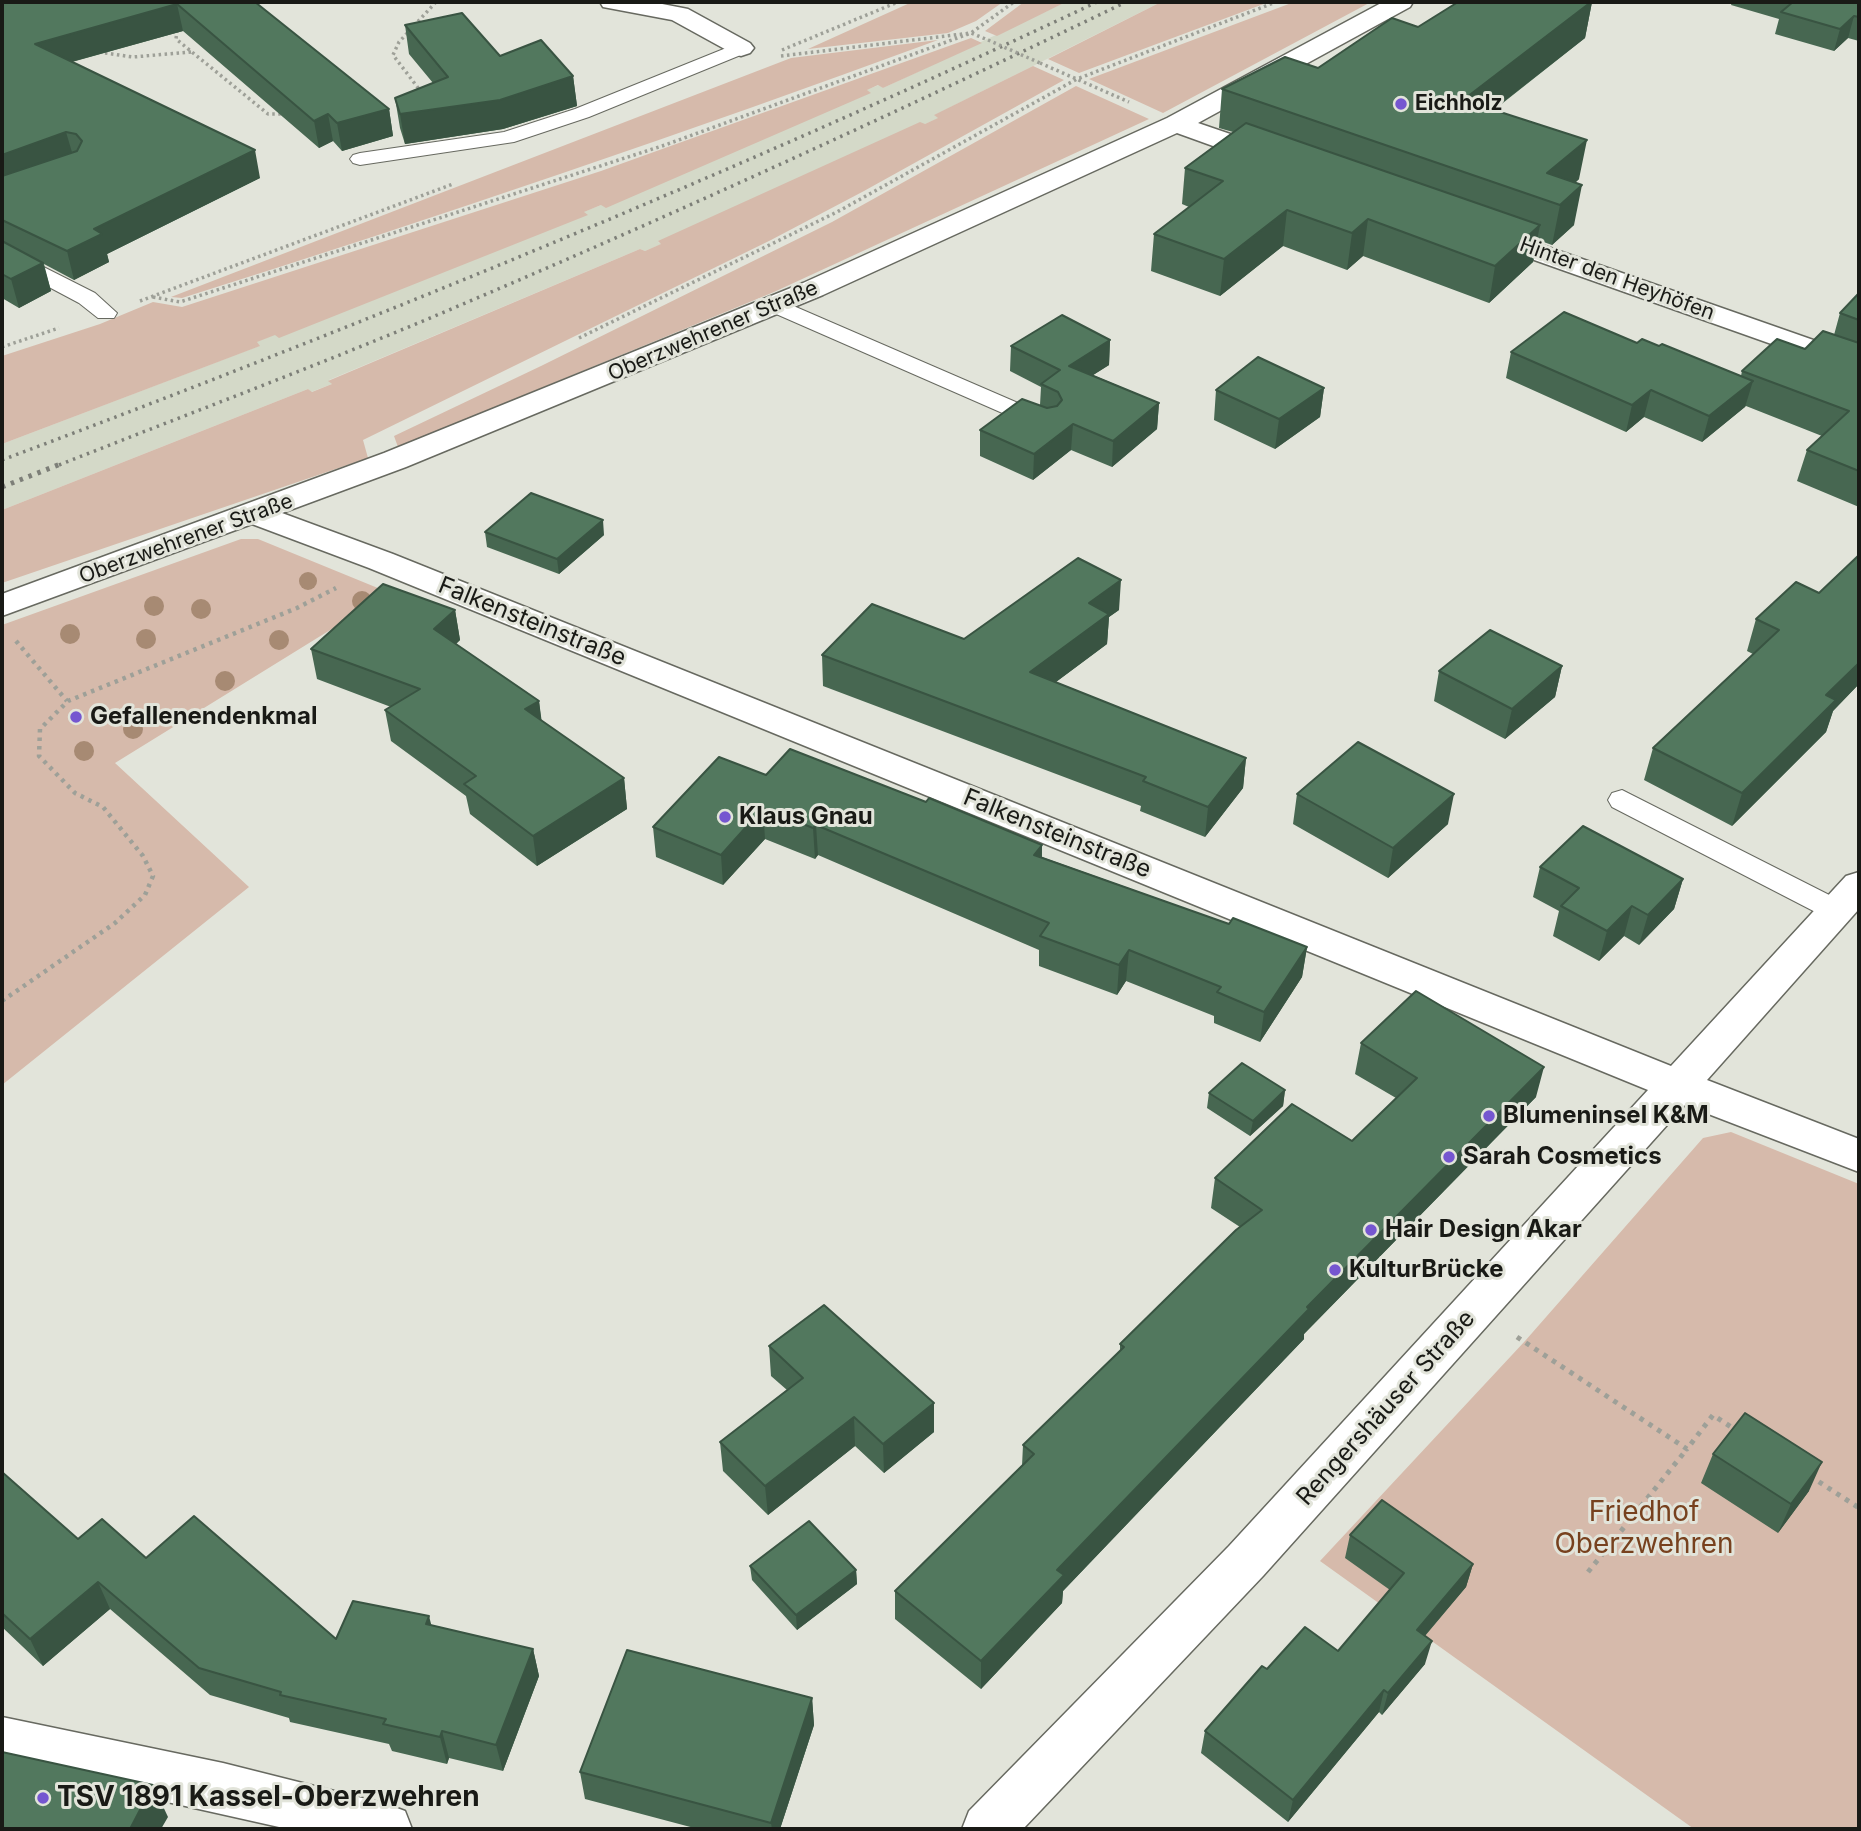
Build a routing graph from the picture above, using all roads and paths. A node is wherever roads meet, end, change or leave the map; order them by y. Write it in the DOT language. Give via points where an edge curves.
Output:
graph roads {
  1 [pos="436,2"];
  2 [pos="612,2"];
  3 [pos="1014,2"];
  4 [pos="1276,2"];
  5 [pos="1401,2"];
  6 [pos="169,23"];
  7 [pos="971,33"];
  8 [pos="741,48"];
  9 [pos="192,52"];
  10 [pos="808,52"];
  11 [pos="105,53"];
  12 [pos="1077,79"];
  13 [pos="1126,101"];
  14 [pos="282,114"];
  15 [pos="1176,124"];
  16 [pos="456,145"];
  17 [pos="360,159"];
  18 [pos="1301,167"];
  19 [pos="1458,223"];
  20 [pos="2,253"];
  21 [pos="152,297"];
  22 [pos="775,305"];
  23 [pos="106,313"];
  24 [pos="578,338"];
  25 [pos="1859,366"];
  26 [pos="1047,425"];
  27 [pos="255,514"];
  28 [pos="343,584"];
  29 [pos="6,620"];
  30 [pos="68,701"];
  31 [pos="1622,800"];
  32 [pos="1848,898"];
  33 [pos="2,1001"];
  34 [pos="1680,1086"];
  35 [pos="1859,1156"];
  36 [pos="1475,1310"];
  37 [pos="1747,1437"];
  38 [pos="1687,1449"];
  39 [pos="1803,1472"];
  40 [pos="1859,1508"];
  41 [pos="1588,1572"];
  42 [pos="2,1741"];
  43 [pos="386,1829"];
  44 [pos="988,1829"];
  1 -- 16 [label="path" via="399,42 393,55 422,90 429,110"];
  2 -- 8 [label="street" via="679,14"];
  3 -- 7 [label="path"];
  4 -- 12 [label="path"];
  5 -- 15 [label="street, Oberzwehrener Straße"];
  6 -- 9 [label="path" via="177,30 176,39"];
  7 -- 10 [label="path"];
  7 -- 12 [label="path, bridge"];
  7 -- 21 [label="path" via="664,145 309,262 180,302"];
  8 -- 16 [label="lane" via="582,113 507,138"];
  9 -- 11 [label="path" via="133,57"];
  9 -- 14 [label="path" via="268,114"];
  12 -- 13 [label="path"];
  12 -- 24 [label="path" via="837,212"];
  15 -- 18 [label="street"];
  15 -- 22 [label="street, Oberzwehrener Straße"];
  16 -- 17 [label="lane"];
  19 -- 25 [label="street, Hinter den Heyhöfen"];
  20 -- 23 [label="lane"];
  22 -- 26 [label="lane"];
  22 -- 27 [label="street, Oberzwehrener Straße"];
  27 -- 29 [label="street, Oberzwehrener Straße"];
  27 -- 34 [label="street, Falkensteinstraße"];
  28 -- 30 [label="path" via="297,608"];
  29 -- 30 [label="path"];
  30 -- 33 [label="path" via="40,729 38,756 75,793 103,807 143,856 153,876 145,895 116,923"];
  31 -- 32 [label="lane"];
  32 -- 34 [label="street, Rengershäuser Straße"];
  34 -- 35 [label="street, Falkensteinstraße"];
  34 -- 36 [label="street, Rengershäuser Straße"];
  36 -- 38 [label="path"];
  36 -- 44 [label="street, Rengershäuser Straße" via="1246,1561"];
  37 -- 38 [label="path" via="1713,1415"];
  38 -- 41 [label="path"];
  39 -- 40 [label="path"];
  42 -- 43 [label="street" via="223,1788"];
}
